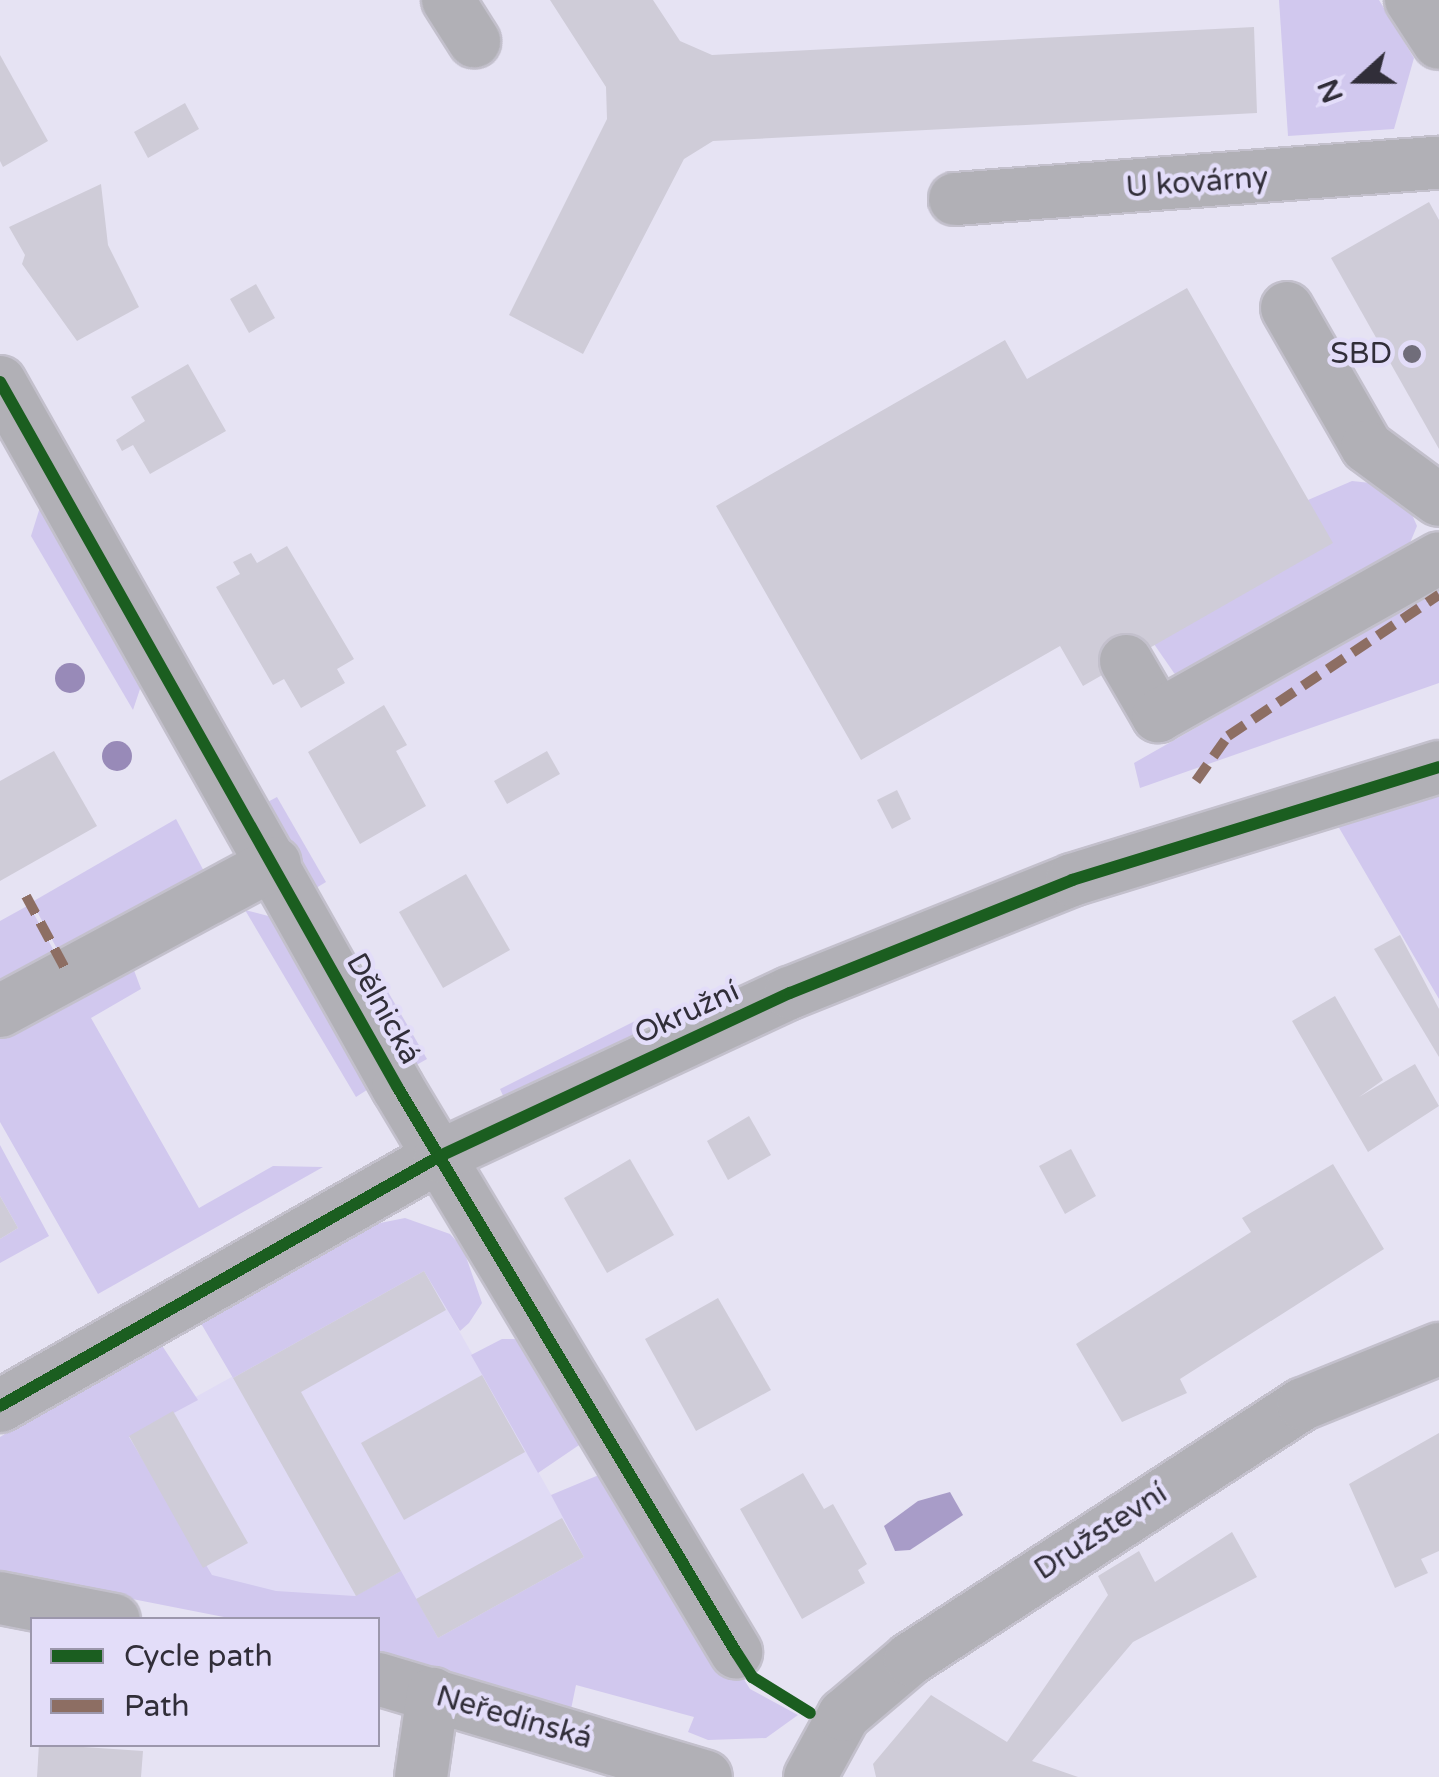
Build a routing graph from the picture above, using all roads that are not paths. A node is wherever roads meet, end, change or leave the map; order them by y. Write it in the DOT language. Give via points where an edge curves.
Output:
graph roads {
  1 [pos="1411,0"];
  2 [pos="1439,43"];
  3 [pos="1439,162"];
  4 [pos="954,199"];
  5 [pos="1287,308"];
  6 [pos="0,382"];
  7 [pos="1439,500"];
  8 [pos="1439,558"];
  9 [pos="1126,661"];
  10 [pos="1439,767"];
  11 [pos="275,863"];
  12 [pos="0,1010"];
  13 [pos="440,1156"];
  14 [pos="1439,1349"];
  15 [pos="0,1406"];
  16 [pos="0,1598"];
  17 [pos="98,1617"];
  18 [pos="736,1652"];
  19 [pos="380,1679"];
  20 [pos="433,1694"];
  21 [pos="421,1777"];
  22 [pos="706,1777"];
  23 [pos="810,1777"];
  1 -- 2 [label="street"];
  3 -- 4 [label="street, U kovárny"];
  5 -- 7 [label="street" via="1366,447"];
  6 -- 11 [label="street, Dělnická"];
  8 -- 9 [label="street" via="1158,716"];
  10 -- 13 [label="street, Okružní" via="1005,904 790,993"];
  11 -- 12 [label="street"];
  11 -- 13 [label="street, Dělnická"];
  13 -- 15 [label="street, Okružní"];
  13 -- 18 [label="street, Dělnická"];
  14 -- 23 [label="street, Družstevní" via="1303,1404 925,1648 844,1715"];
  16 -- 17 [label="street"];
  19 -- 20 [label="street, Neředínská"];
  20 -- 21 [label="street"];
  20 -- 22 [label="street, Neředínská"];
}
